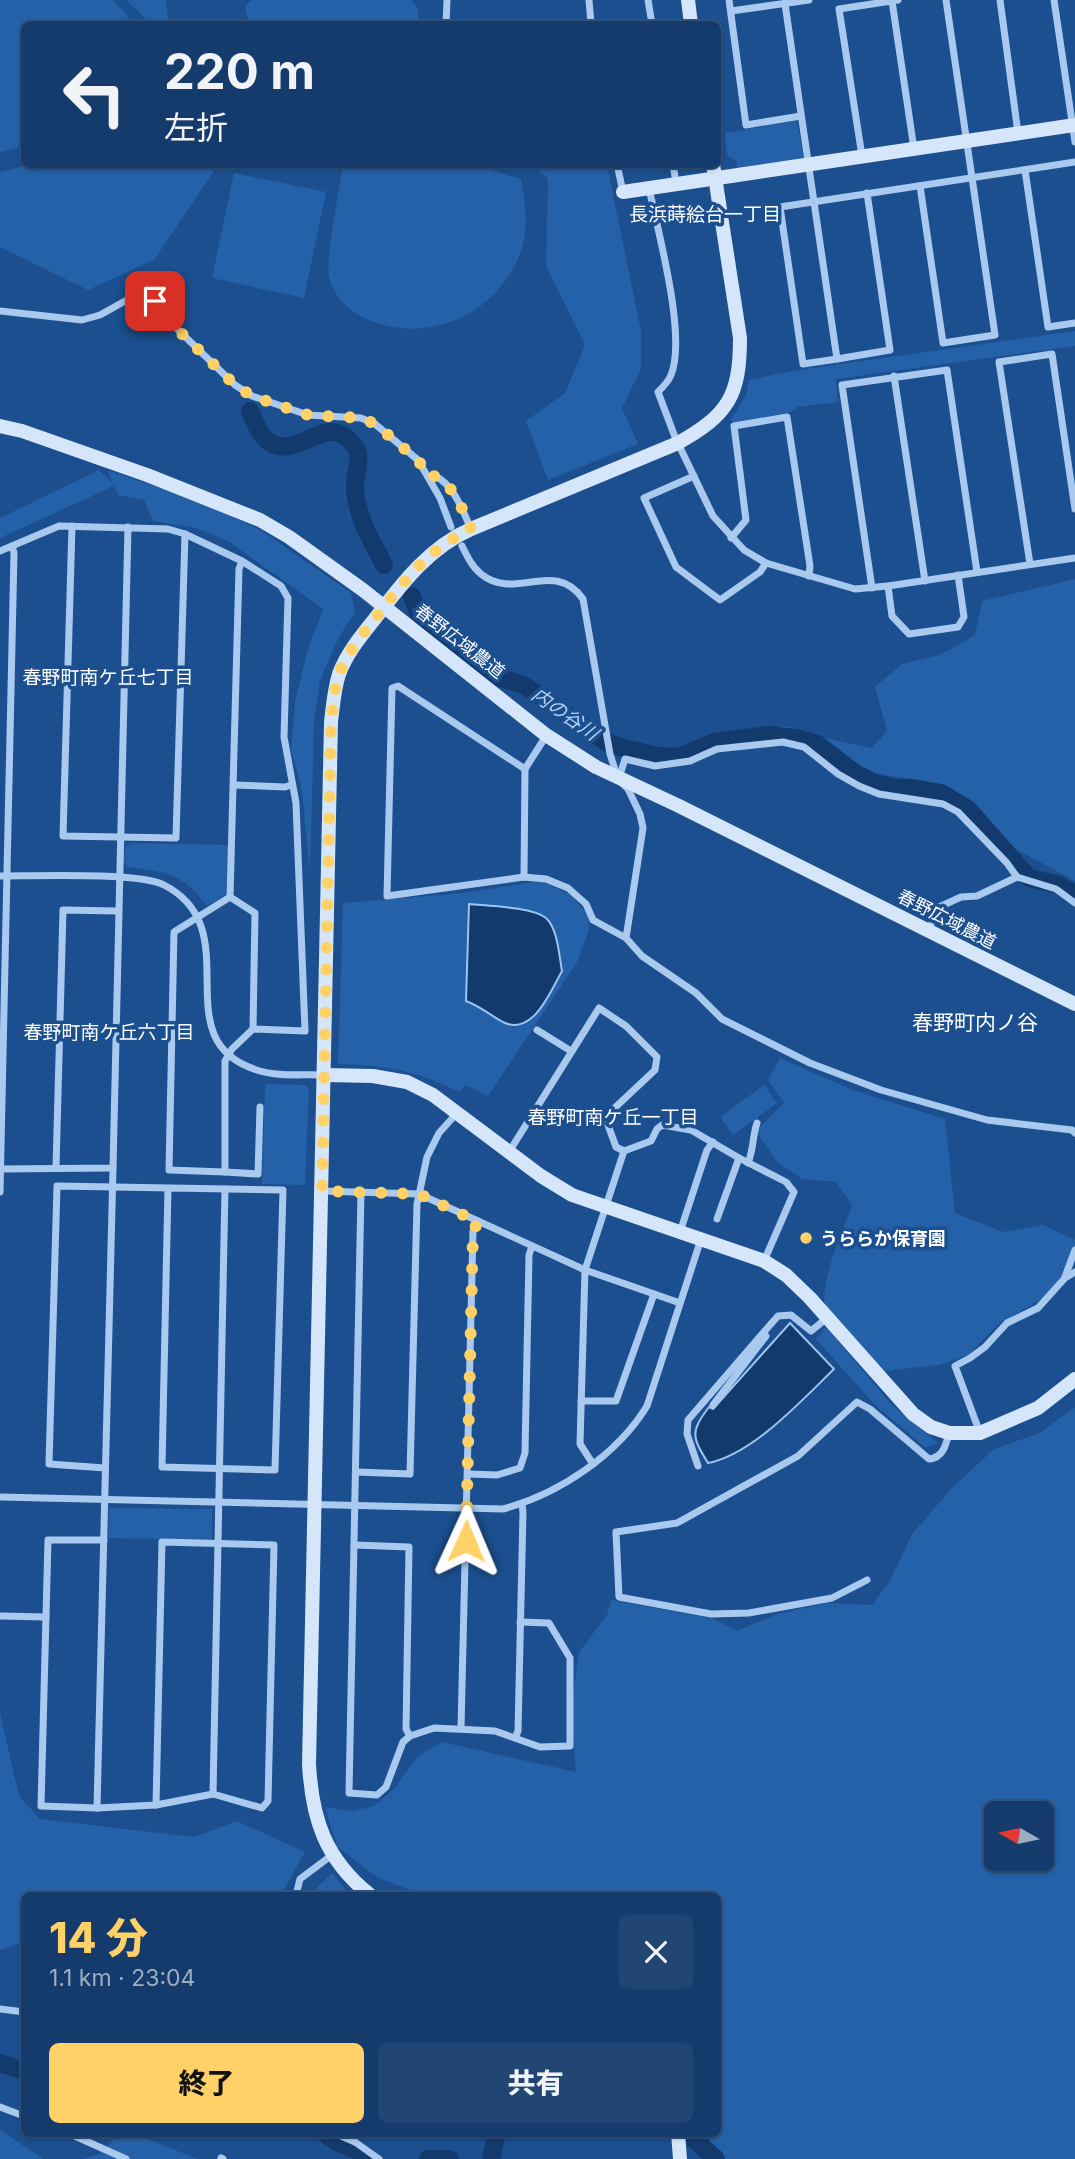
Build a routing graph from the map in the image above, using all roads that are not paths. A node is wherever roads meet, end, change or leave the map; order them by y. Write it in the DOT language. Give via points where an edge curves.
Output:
graph roads {
  1 [pos="447,0"];
  2 [pos="589,0"];
  3 [pos="648,0"];
  4 [pos="688,0"];
  5 [pos="729,0"];
  6 [pos="809,0"];
  7 [pos="895,0"];
  8 [pos="946,0"];
  9 [pos="1000,0"];
  10 [pos="1054,0"];
  11 [pos="785,4"];
  12 [pos="731,11"];
  13 [pos="446,21"];
  14 [pos="591,21"];
  15 [pos="652,21"];
  16 [pos="691,21"];
  17 [pos="801,116"];
  18 [pos="1074,125"];
  19 [pos="1018,133"];
  20 [pos="967,141"];
  21 [pos="1075,142"];
  22 [pos="914,149"];
  23 [pos="862,156"];
  24 [pos="1075,162"];
  25 [pos="807,164"];
  26 [pos="618,168"];
  27 [pos="674,168"];
  28 [pos="713,168"];
  29 [pos="1025,170"];
  30 [pos="972,177"];
  31 [pos="714,180"];
  32 [pos="676,183"];
  33 [pos="920,186"];
  34 [pos="649,188"];
  35 [pos="623,192"];
  36 [pos="867,193"];
  37 [pos="813,201"];
  38 [pos="0,311"];
  39 [pos="1075,323"];
  40 [pos="837,359"];
  41 [pos="894,376"];
  42 [pos="0,426"];
  43 [pos="678,443"];
  44 [pos="429,477"];
  45 [pos="694,477"];
  46 [pos="1075,509"];
  47 [pos="72,526"];
  48 [pos="128,527"];
  49 [pos="451,527"];
  50 [pos="471,529"];
  51 [pos="185,534"];
  52 [pos="731,538"];
  53 [pos="12,546"];
  54 [pos="462,546"];
  55 [pos="0,551"];
  56 [pos="1075,558"];
  57 [pos="242,561"];
  58 [pos="766,563"];
  59 [pos="1030,564"];
  60 [pos="977,572"];
  61 [pos="958,575"];
  62 [pos="808,576"];
  63 [pos="925,581"];
  64 [pos="888,586"];
  65 [pos="872,588"];
  66 [pos="384,606"];
  67 [pos="546,735"];
  68 [pos="525,769"];
  69 [pos="618,779"];
  70 [pos="234,785"];
  71 [pos="292,785"];
  72 [pos="3,835"];
  73 [pos="120,838"];
  74 [pos="3,876"];
  75 [pos="524,877"];
  76 [pos="1017,877"];
  77 [pos="119,878"];
  78 [pos="230,897"];
  79 [pos="1075,904"];
  80 [pos="117,911"];
  81 [pos="199,917"];
  82 [pos="929,932"];
  83 [pos="626,938"];
  84 [pos="1075,1004"];
  85 [pos="253,1029"];
  86 [pos="537,1030"];
  87 [pos="571,1051"];
  88 [pos="228,1057"];
  89 [pos="324,1074"];
  90 [pos="260,1107"];
  91 [pos="457,1112"];
  92 [pos="757,1123"];
  93 [pos="1075,1133"];
  94 [pos="712,1142"];
  95 [pos="624,1151"];
  96 [pos="509,1152"];
  97 [pos="739,1158"];
  98 [pos="748,1163"];
  99 [pos="57,1168"];
  100 [pos="113,1168"];
  101 [pos="0,1169"];
  102 [pos="225,1172"];
  103 [pos="112,1187"];
  104 [pos="168,1188"];
  105 [pos="225,1189"];
  106 [pos="322,1191"];
  107 [pos="361,1191"];
  108 [pos="0,1192"];
  109 [pos="419,1194"];
  110 [pos="606,1208"];
  111 [pos="717,1219"];
  112 [pos="478,1222"];
  113 [pos="680,1232"];
  114 [pos="701,1240"];
  115 [pos="532,1247"];
  116 [pos="1075,1250"];
  117 [pos="764,1261"];
  118 [pos="585,1270"];
  119 [pos="1075,1272"];
  120 [pos="1065,1278"];
  121 [pos="654,1294"];
  122 [pos="680,1303"];
  123 [pos="827,1318"];
  124 [pos="770,1325"];
  125 [pos="1075,1379"];
  126 [pos="581,1401"];
  127 [pos="713,1405"];
  128 [pos="949,1433"];
  129 [pos="980,1433"];
  130 [pos="593,1464"];
  131 [pos="698,1466"];
  132 [pos="105,1468"];
  133 [pos="219,1468"];
  134 [pos="356,1472"];
  135 [pos="468,1474"];
  136 [pos="0,1497"];
  137 [pos="105,1500"];
  138 [pos="218,1502"];
  139 [pos="314,1504"];
  140 [pos="522,1504"];
  141 [pos="355,1505"];
  142 [pos="466,1507"];
  143 [pos="104,1541"];
  144 [pos="217,1543"];
  145 [pos="355,1545"];
  146 [pos="867,1580"];
  147 [pos="0,1616"];
  148 [pos="46,1617"];
  149 [pos="520,1622"];
  150 [pos="461,1728"];
  151 [pos="410,1736"];
  152 [pos="514,1738"];
  153 [pos="213,1794"];
  154 [pos="156,1805"];
  155 [pos="97,1808"];
  156 [pos="332,1855"];
  157 [pos="297,1892"];
  158 [pos="367,1892"];
  159 [pos="0,2009"];
  160 [pos="21,2012"];
  161 [pos="0,2106"];
  162 [pos="21,2115"];
  163 [pos="77,2137"];
  164 [pos="343,2137"];
  165 [pos="678,2138"];
  166 [pos="126,2159"];
  167 [pos="379,2159"];
  168 [pos="680,2159"];
  1 -- 13 [label="street"];
  2 -- 14 [label="street"];
  3 -- 15 [label="street"];
  4 -- 16 [label="street"];
  5 -- 12 [label="street"];
  6 -- 11 [label="street"];
  7 -- 22 [label="street"];
  7 -- 23 [label="street" via="839,9"];
  8 -- 20 [label="street"];
  9 -- 19 [label="street"];
  10 -- 18 [label="street"];
  11 -- 12 [label="street"];
  11 -- 17 [label="street"];
  12 -- 17 [label="street" via="746,125"];
  17 -- 25 [label="street"];
  18 -- 19 [label="street"];
  18 -- 21 [label="street"];
  19 -- 20 [label="street"];
  20 -- 22 [label="street"];
  20 -- 30 [label="street"];
  22 -- 23 [label="street"];
  23 -- 25 [label="street"];
  24 -- 29 [label="street"];
  25 -- 31 [label="street"];
  25 -- 37 [label="street"];
  26 -- 35 [label="street"];
  27 -- 32 [label="street"];
  28 -- 31 [label="street"];
  29 -- 30 [label="street"];
  29 -- 39 [label="street" via="1048,327"];
  30 -- 33 [label="street"];
  30 -- 33 [label="street" via="995,335 943,343"];
  31 -- 32 [label="street"];
  31 -- 43 [label="street" via="740,362 736,384 715,419"];
  32 -- 34 [label="street"];
  33 -- 36 [label="street"];
  34 -- 35 [label="street"];
  34 -- 43 [label="street" via="676,336 671,378 659,392"];
  36 -- 37 [label="street"];
  36 -- 40 [label="street" via="890,350"];
  37 -- 40 [label="street"];
  37 -- 40 [label="street" via="780,207 783,233 803,364"];
  38 -- 44 [label="street" via="82,320 144,295 235,385 252,396 308,415 361,418 375,424 418,460"];
  41 -- 60 [label="street" via="947,370"];
  41 -- 63 [label="street"];
  41 -- 65 [label="street" via="842,385"];
  42 -- 66 [label="street, 春野広域農道" via="147,475 260,520"];
  43 -- 45 [label="street"];
  43 -- 50 [label="street"];
  44 -- 49 [label="street"];
  44 -- 50 [label="street" via="442,479"];
  45 -- 52 [label="street" via="713,516"];
  45 -- 58 [label="street" via="644,498 676,567 720,600"];
  46 -- 59 [label="street" via="1052,354 999,362"];
  47 -- 48 [label="street"];
  47 -- 53 [label="street" via="59,526"];
  47 -- 73 [label="street" via="63,836"];
  48 -- 51 [label="street"];
  48 -- 73 [label="street"];
  50 -- 66 [label="street" via="425,560"];
  51 -- 57 [label="street"];
  51 -- 73 [label="street" via="176,838"];
  52 -- 58 [label="street"];
  52 -- 62 [label="street" via="746,520 734,426 787,417"];
  53 -- 55 [label="street"];
  53 -- 72 [label="street"];
  54 -- 69 [label="street" via="481,574 497,583 511,586 552,579 575,588 583,599 606,736"];
  56 -- 59 [label="street"];
  57 -- 70 [label="street"];
  57 -- 71 [label="street" via="281,586 288,598 284,737"];
  58 -- 62 [label="street"];
  59 -- 60 [label="street"];
  60 -- 61 [label="street"];
  61 -- 63 [label="street"];
  61 -- 64 [label="street" via="964,617 958,628 909,634 892,616"];
  62 -- 65 [label="street" via="855,589"];
  63 -- 64 [label="street"];
  64 -- 65 [label="street"];
  66 -- 67 [label="street, 春野広域農道"];
  66 -- 89 [label="street" via="353,647 334,696"];
  67 -- 68 [label="street"];
  67 -- 69 [label="street, 春野広域農道"];
  68 -- 75 [label="street"];
  68 -- 75 [label="street" via="398,686 392,688 387,895"];
  69 -- 76 [label="street" via="625,759 655,766 690,761 716,749 783,742 804,747 859,786 879,794 943,804 958,812"];
  69 -- 82 [label="street, 春野広域農道"];
  69 -- 83 [label="street" via="628,789 643,828"];
  70 -- 71 [label="street"];
  70 -- 78 [label="street"];
  71 -- 85 [label="street" via="305,1031"];
  72 -- 74 [label="street"];
  73 -- 77 [label="street"];
  74 -- 77 [label="street"];
  74 -- 101 [label="street"];
  75 -- 83 [label="street" via="568,888 586,904 593,920"];
  76 -- 79 [label="street" via="1056,889"];
  76 -- 82 [label="street" via="934,909"];
  77 -- 80 [label="street"];
  77 -- 81 [label="street" via="163,884"];
  78 -- 81 [label="street"];
  78 -- 85 [label="street" via="255,912"];
  80 -- 99 [label="street" via="63,910"];
  80 -- 100 [label="street"];
  81 -- 88 [label="street" via="207,949 208,1016"];
  81 -- 102 [label="street" via="174,932 169,1170"];
  82 -- 84 [label="street, 春野広域農道"];
  83 -- 93 [label="street" via="642,956 696,993 722,1018 810,1063 881,1090 987,1120"];
  85 -- 88 [label="street"];
  86 -- 87 [label="street"];
  87 -- 95 [label="street" via="599,1008 626,1026 657,1057 655,1070 605,1117 616,1147"];
  87 -- 96 [label="street"];
  88 -- 89 [label="street" via="259,1071"];
  88 -- 102 [label="street"];
  89 -- 91 [label="street" via="407,1082"];
  89 -- 106 [label="street"];
  90 -- 102 [label="street" via="258,1174"];
  91 -- 96 [label="street"];
  91 -- 109 [label="street" via="427,1157"];
  92 -- 98 [label="street"];
  94 -- 95 [label="street" via="691,1130 662,1125 651,1141"];
  94 -- 97 [label="street"];
  94 -- 113 [label="street"];
  95 -- 110 [label="street"];
  96 -- 110 [label="street" via="572,1195"];
  97 -- 98 [label="street"];
  97 -- 111 [label="street"];
  98 -- 117 [label="street" via="786,1182 794,1192"];
  99 -- 100 [label="street"];
  99 -- 101 [label="street"];
  100 -- 103 [label="street"];
  101 -- 108 [label="street"];
  103 -- 104 [label="street"];
  103 -- 132 [label="street"];
  103 -- 132 [label="street" via="57,1186 49,1464"];
  104 -- 105 [label="street"];
  104 -- 133 [label="street" via="162,1467"];
  105 -- 133 [label="street"];
  105 -- 133 [label="street" via="283,1190 275,1470"];
  106 -- 107 [label="street"];
  106 -- 139 [label="street"];
  107 -- 109 [label="street"];
  107 -- 134 [label="street"];
  109 -- 112 [label="street"];
  109 -- 134 [label="street" via="410,1474"];
  110 -- 113 [label="street"];
  110 -- 118 [label="street"];
  112 -- 115 [label="street"];
  112 -- 135 [label="street" via="473,1231"];
  113 -- 114 [label="street"];
  114 -- 117 [label="street"];
  114 -- 122 [label="street"];
  115 -- 118 [label="street"];
  115 -- 135 [label="street" via="525,1453 520,1468 497,1475"];
  116 -- 120 [label="street"];
  117 -- 123 [label="street" via="786,1275"];
  118 -- 121 [label="street"];
  118 -- 126 [label="street"];
  119 -- 120 [label="street"];
  120 -- 129 [label="street" via="1038,1308 1007,1323 985,1347 954,1366"];
  121 -- 122 [label="street"];
  121 -- 126 [label="street" via="616,1401"];
  122 -- 130 [label="street" via="647,1406 614,1449"];
  123 -- 124 [label="street" via="811,1331 791,1315 778,1316"];
  123 -- 128 [label="street" via="913,1414"];
  124 -- 127 [label="street" via="773,1328"];
  124 -- 131 [label="street" via="688,1420 687,1434"];
  125 -- 129 [label="street" via="1038,1408"];
  126 -- 130 [label="street" via="580,1444"];
  128 -- 129 [label="street"];
  128 -- 146 [label="street" via="946,1448 929,1459 857,1402 798,1456 677,1523 616,1532 619,1597 711,1614 749,1614 832,1598"];
  130 -- 140 [label="street"];
  132 -- 137 [label="street"];
  133 -- 138 [label="street"];
  134 -- 141 [label="street"];
  135 -- 142 [label="street"];
  136 -- 137 [label="street"];
  137 -- 138 [label="street"];
  137 -- 143 [label="street"];
  138 -- 139 [label="street"];
  138 -- 144 [label="street"];
  139 -- 141 [label="street"];
  139 -- 156 [label="street" via="309,1775 318,1826"];
  140 -- 142 [label="street"];
  140 -- 149 [label="street"];
  141 -- 142 [label="street"];
  141 -- 145 [label="street"];
  142 -- 150 [label="street"];
  143 -- 148 [label="street" via="48,1540"];
  143 -- 155 [label="street"];
  144 -- 153 [label="street"];
  144 -- 153 [label="street" via="274,1545 268,1801 262,1808"];
  144 -- 154 [label="street" via="162,1542"];
  145 -- 151 [label="street" via="409,1548 406,1728"];
  145 -- 151 [label="street" via="349,1793 377,1795 386,1787 403,1742"];
  147 -- 148 [label="street"];
  148 -- 155 [label="street" via="41,1806"];
  149 -- 152 [label="street" via="518,1731"];
  149 -- 152 [label="street" via="548,1623 570,1658 570,1746 540,1747"];
  150 -- 151 [label="street" via="434,1728"];
  150 -- 152 [label="street"];
  153 -- 154 [label="street"];
  154 -- 155 [label="street"];
  156 -- 157 [label="street" via="300,1879"];
  156 -- 158 [label="street"];
  159 -- 160 [label="street"];
  161 -- 162 [label="street"];
  163 -- 166 [label="street"];
  164 -- 167 [label="street"];
  165 -- 168 [label="street"];
}
